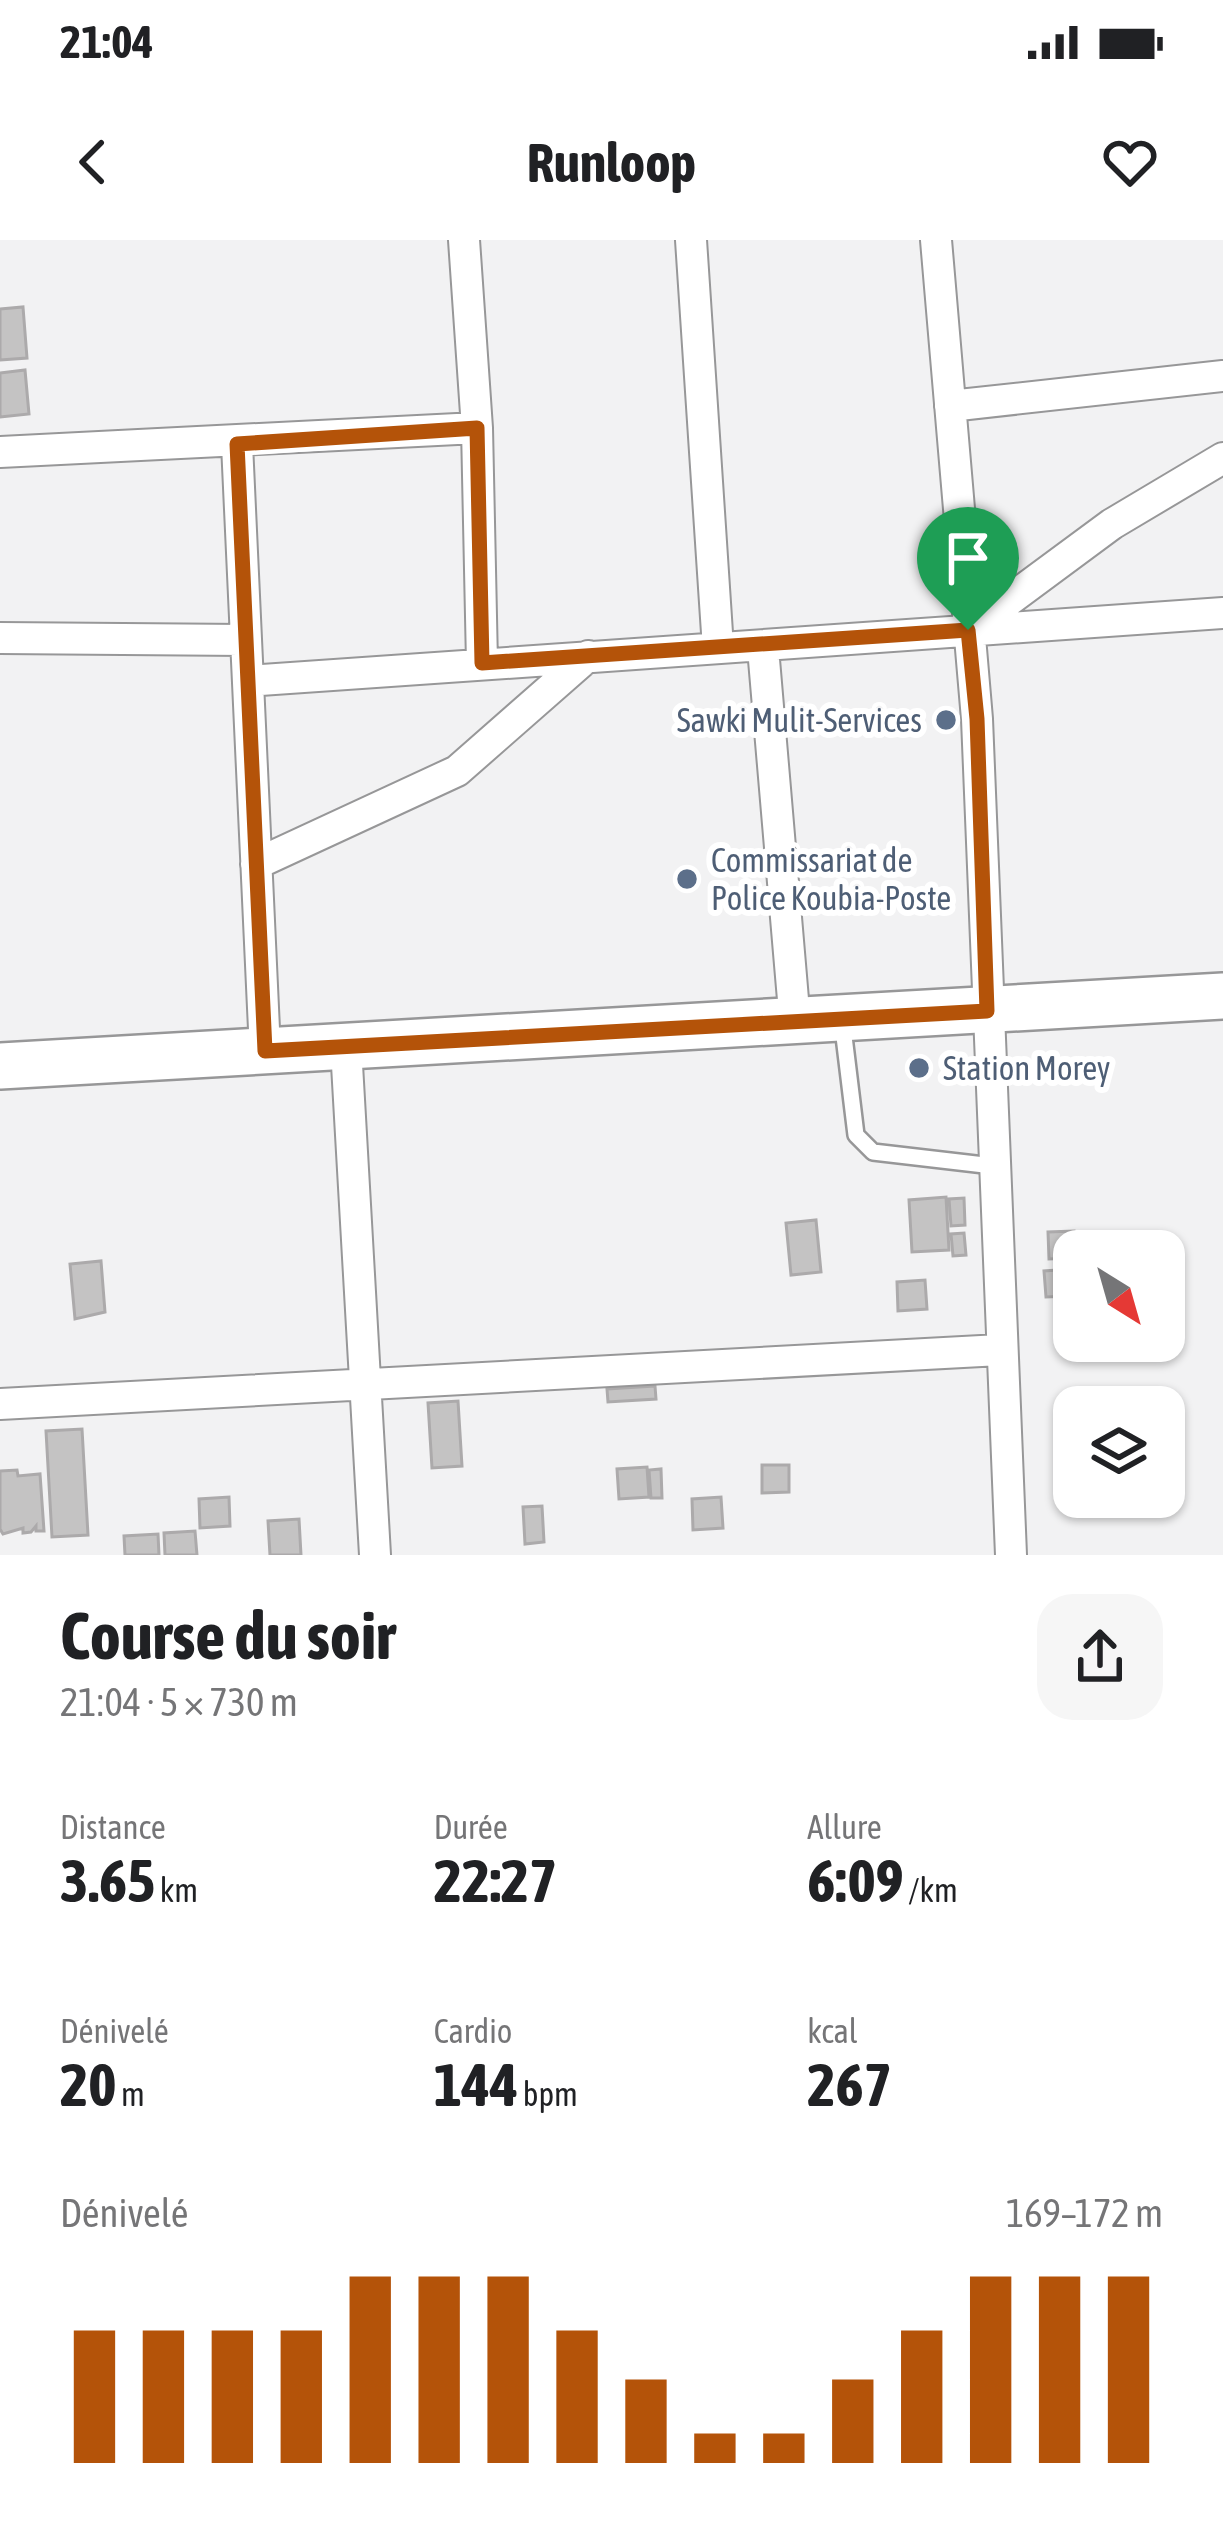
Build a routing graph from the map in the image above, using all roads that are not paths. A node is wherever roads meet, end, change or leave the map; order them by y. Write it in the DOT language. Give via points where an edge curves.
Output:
graph roads {
  1 [pos="464,240"];
  2 [pos="691,240"];
  3 [pos="936,240"];
  4 [pos="1223,376"];
  5 [pos="950,406"];
  6 [pos="477,428"];
  7 [pos="237,444"];
  8 [pos="0,452"];
  9 [pos="1223,458"];
  10 [pos="1223,613"];
  11 [pos="968,630"];
  12 [pos="0,638"];
  13 [pos="245,640"];
  14 [pos="718,648"];
  15 [pos="763,648"];
  16 [pos="588,656"];
  17 [pos="482,663"];
  18 [pos="248,681"];
  19 [pos="256,863"];
  20 [pos="1223,996"];
  21 [pos="987,1011"];
  22 [pos="842,1020"];
  23 [pos="795,1023"];
  24 [pos="346,1047"];
  25 [pos="265,1051"];
  26 [pos="0,1066"];
  27 [pos="993,1166"];
  28 [pos="1000,1350"];
  29 [pos="365,1384"];
  30 [pos="0,1404"];
  31 [pos="375,1555"];
  32 [pos="1011,1555"];
  1 -- 6 [label="street"];
  2 -- 14 [label="street"];
  3 -- 5 [label="street"];
  4 -- 5 [label="street"];
  5 -- 11 [label="street"];
  6 -- 7 [label="street"];
  6 -- 17 [label="street"];
  7 -- 8 [label="street"];
  7 -- 13 [label="street"];
  9 -- 11 [label="street" via="1112,524"];
  10 -- 11 [label="street"];
  11 -- 15 [label="street"];
  11 -- 21 [label="street"];
  12 -- 13 [label="street"];
  13 -- 18 [label="street"];
  14 -- 15 [label="street"];
  14 -- 16 [label="street"];
  15 -- 23 [label="street"];
  16 -- 17 [label="street"];
  16 -- 19 [label="street" via="457,771"];
  17 -- 18 [label="street"];
  18 -- 19 [label="street"];
  19 -- 25 [label="street"];
  20 -- 21 [label="main road"];
  21 -- 22 [label="main road"];
  21 -- 27 [label="street"];
  22 -- 23 [label="main road"];
  22 -- 27 [label="lane" via="856,1135 865,1146"];
  23 -- 24 [label="main road"];
  24 -- 25 [label="main road"];
  24 -- 29 [label="street"];
  25 -- 26 [label="main road"];
  27 -- 28 [label="street"];
  28 -- 29 [label="street"];
  28 -- 32 [label="street"];
  29 -- 30 [label="street"];
  29 -- 31 [label="street"];
}
